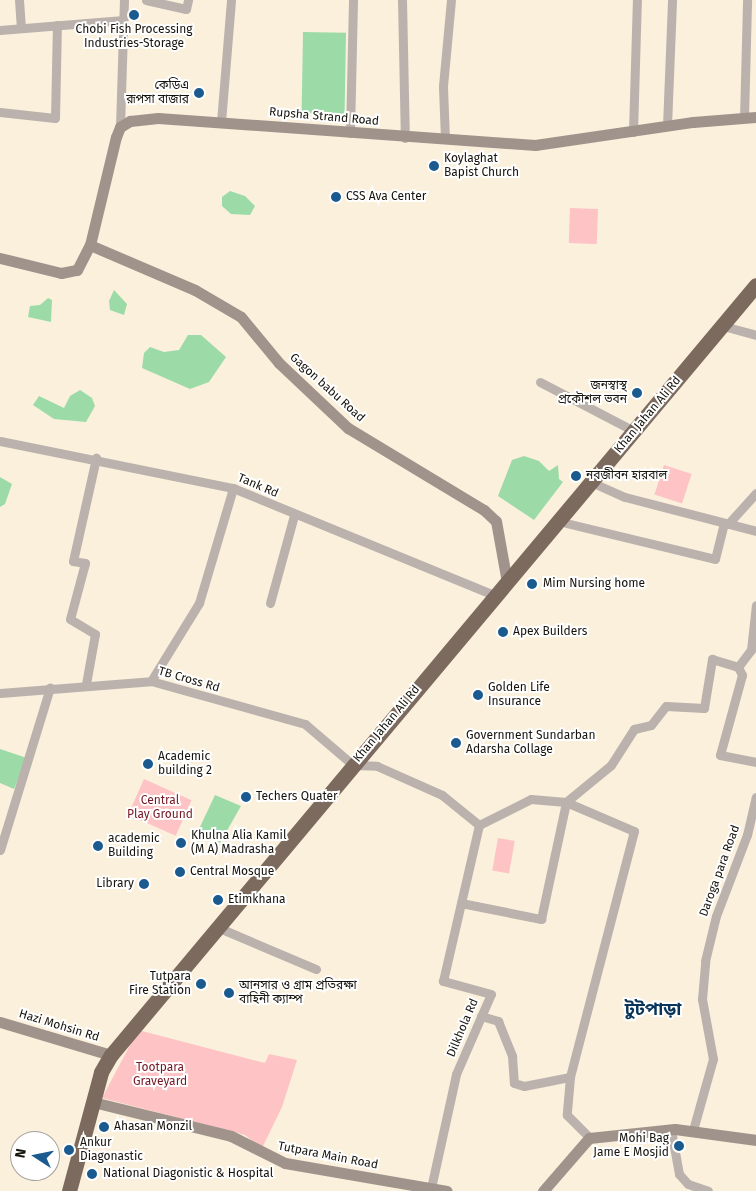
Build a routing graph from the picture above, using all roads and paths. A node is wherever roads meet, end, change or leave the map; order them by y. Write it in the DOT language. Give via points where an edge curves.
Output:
graph roads {
  1 [pos="19,0"];
  2 [pos="124,0"];
  3 [pos="146,0"];
  4 [pos="188,0"];
  5 [pos="230,0"];
  6 [pos="353,0"];
  7 [pos="402,0"];
  8 [pos="451,0"];
  9 [pos="637,0"];
  10 [pos="672,0"];
  11 [pos="747,0"];
  12 [pos="124,20"];
  13 [pos="57,26"];
  14 [pos="21,28"];
  15 [pos="0,30"];
  16 [pos="0,112"];
  17 [pos="756,117"];
  18 [pos="744,118"];
  19 [pos="221,122"];
  20 [pos="667,126"];
  21 [pos="120,127"];
  22 [pos="633,132"];
  23 [pos="350,133"];
  24 [pos="404,138"];
  25 [pos="445,140"];
  26 [pos="90,245"];
  27 [pos="0,258"];
  28 [pos="756,285"];
  29 [pos="756,296"];
  30 [pos="726,327"];
  31 [pos="756,335"];
  32 [pos="540,382"];
  33 [pos="634,431"];
  34 [pos="0,441"];
  35 [pos="96,458"];
  36 [pos="595,483"];
  37 [pos="233,488"];
  38 [pos="756,492"];
  39 [pos="294,515"];
  40 [pos="566,523"];
  41 [pos="726,524"];
  42 [pos="756,531"];
  43 [pos="507,582"];
  44 [pos="494,595"];
  45 [pos="270,603"];
  46 [pos="756,604"];
  47 [pos="738,667"];
  48 [pos="151,681"];
  49 [pos="86,684"];
  50 [pos="50,687"];
  51 [pos="0,693"];
  52 [pos="756,762"];
  53 [pos="357,764"];
  54 [pos="756,798"];
  55 [pos="566,802"];
  56 [pos="479,825"];
  57 [pos="0,850"];
  58 [pos="461,903"];
  59 [pos="224,930"];
  60 [pos="316,969"];
  61 [pos="481,1016"];
  62 [pos="0,1022"];
  63 [pos="111,1056"];
  64 [pos="570,1077"];
  65 [pos="96,1102"];
  66 [pos="671,1130"];
  67 [pos="693,1130"];
  68 [pos="590,1138"];
  69 [pos="756,1140"];
  70 [pos="431,1188"];
  71 [pos="69,1191"];
  72 [pos="77,1191"];
  73 [pos="447,1191"];
  74 [pos="543,1191"];
  75 [pos="708,1191"];
  1 -- 14 [label="street"];
  2 -- 12 [label="street"];
  3 -- 4 [label="street" via="186,9"];
  5 -- 19 [label="street"];
  6 -- 23 [label="street"];
  7 -- 24 [label="street"];
  8 -- 25 [label="street" via="443,86"];
  9 -- 22 [label="street"];
  10 -- 20 [label="street"];
  11 -- 18 [label="street"];
  12 -- 13 [label="street"];
  12 -- 21 [label="street"];
  13 -- 14 [label="street"];
  13 -- 16 [label="street" via="55,118"];
  14 -- 15 [label="street"];
  17 -- 18 [label="street, Rupsha Strand Road"];
  18 -- 20 [label="street, Rupsha Strand Road"];
  19 -- 21 [label="street, Rupsha Strand Road" via="158,118 130,121"];
  19 -- 23 [label="street, Rupsha Strand Road"];
  20 -- 22 [label="street, Rupsha Strand Road"];
  21 -- 26 [label="street"];
  22 -- 25 [label="street, Rupsha Strand Road" via="535,145"];
  23 -- 24 [label="street, Rupsha Strand Road"];
  24 -- 25 [label="street, Rupsha Strand Road"];
  26 -- 27 [label="street" via="80,266 71,273"];
  26 -- 43 [label="street, Gagon babu Road" via="195,290 241,317 279,363 348,428 484,510 496,521"];
  28 -- 30 [label="highway, Khan Jahan Ali Rd"];
  29 -- 30 [label="highway, Khan Jahan Ali Rd"];
  30 -- 31 [label="street"];
  30 -- 33 [label="highway, Khan Jahan Ali Rd"];
  30 -- 36 [label="highway, Khan Jahan Ali Rd"];
  32 -- 33 [label="street"];
  33 -- 36 [label="highway, Khan Jahan Ali Rd"];
  34 -- 35 [label="street, Tank Rd"];
  35 -- 37 [label="street, Tank Rd"];
  35 -- 49 [label="street" via="73,561 85,563 70,619 95,634"];
  36 -- 40 [label="highway, Khan Jahan Ali Rd"];
  36 -- 41 [label="street" via="625,496"];
  36 -- 43 [label="highway, Khan Jahan Ali Rd"];
  37 -- 39 [label="street, Tank Rd"];
  37 -- 48 [label="street" via="199,604"];
  38 -- 41 [label="street"];
  39 -- 44 [label="street, Tank Rd"];
  39 -- 45 [label="street"];
  40 -- 41 [label="street" via="715,559"];
  40 -- 53 [label="highway, Khan Jahan Ali Rd"];
  41 -- 42 [label="street"];
  43 -- 44 [label="highway, Khan Jahan Ali Rd"];
  44 -- 53 [label="highway, Khan Jahan Ali Rd"];
  46 -- 47 [label="street" via="751,650"];
  47 -- 52 [label="street" via="742,675 720,755"];
  47 -- 55 [label="street" via="712,659 704,708 666,706 652,725 634,729 611,765"];
  48 -- 49 [label="street, TB Cross Rd"];
  48 -- 53 [label="street, TB Cross Rd" via="304,724"];
  49 -- 50 [label="street, TB Cross Rd"];
  50 -- 51 [label="street, TB Cross Rd"];
  50 -- 57 [label="street"];
  53 -- 56 [label="street" via="377,766 442,795"];
  53 -- 59 [label="highway, Khan Jahan Ali Rd"];
  53 -- 63 [label="highway, Khan Jahan Ali Rd"];
  54 -- 67 [label="street, Daroga para Road" via="747,835 716,916 705,961 702,999 712,1059"];
  55 -- 56 [label="street" via="531,799"];
  55 -- 58 [label="street" via="541,919"];
  55 -- 64 [label="street" via="634,831"];
  56 -- 58 [label="street, Dilkhola Rd"];
  58 -- 61 [label="street, Dilkhola Rd" via="443,981 491,994"];
  59 -- 60 [label="street"];
  59 -- 65 [label="highway, Khan Jahan Ali Rd" via="115,1059"];
  61 -- 64 [label="street" via="498,1021 512,1056 514,1083 524,1086"];
  61 -- 70 [label="street, Dilkhola Rd" via="456,1074"];
  62 -- 63 [label="street, Hazi Mohsin Rd"];
  63 -- 65 [label="highway, Khan Jahan Ali Rd" via="101,1072"];
  64 -- 68 [label="street" via="568,1114"];
  65 -- 70 [label="street, Tutpara Main Road" via="231,1136 285,1163"];
  65 -- 71 [label="highway, Khan Jahan Ali Rd"];
  65 -- 72 [label="highway, Khan Jahan Ali Rd"];
  66 -- 67 [label="street"];
  66 -- 68 [label="street"];
  66 -- 75 [label="street" via="679,1174 688,1184"];
  67 -- 69 [label="street"];
  68 -- 74 [label="street"];
  70 -- 73 [label="street, Tutpara Main Road"];
}
